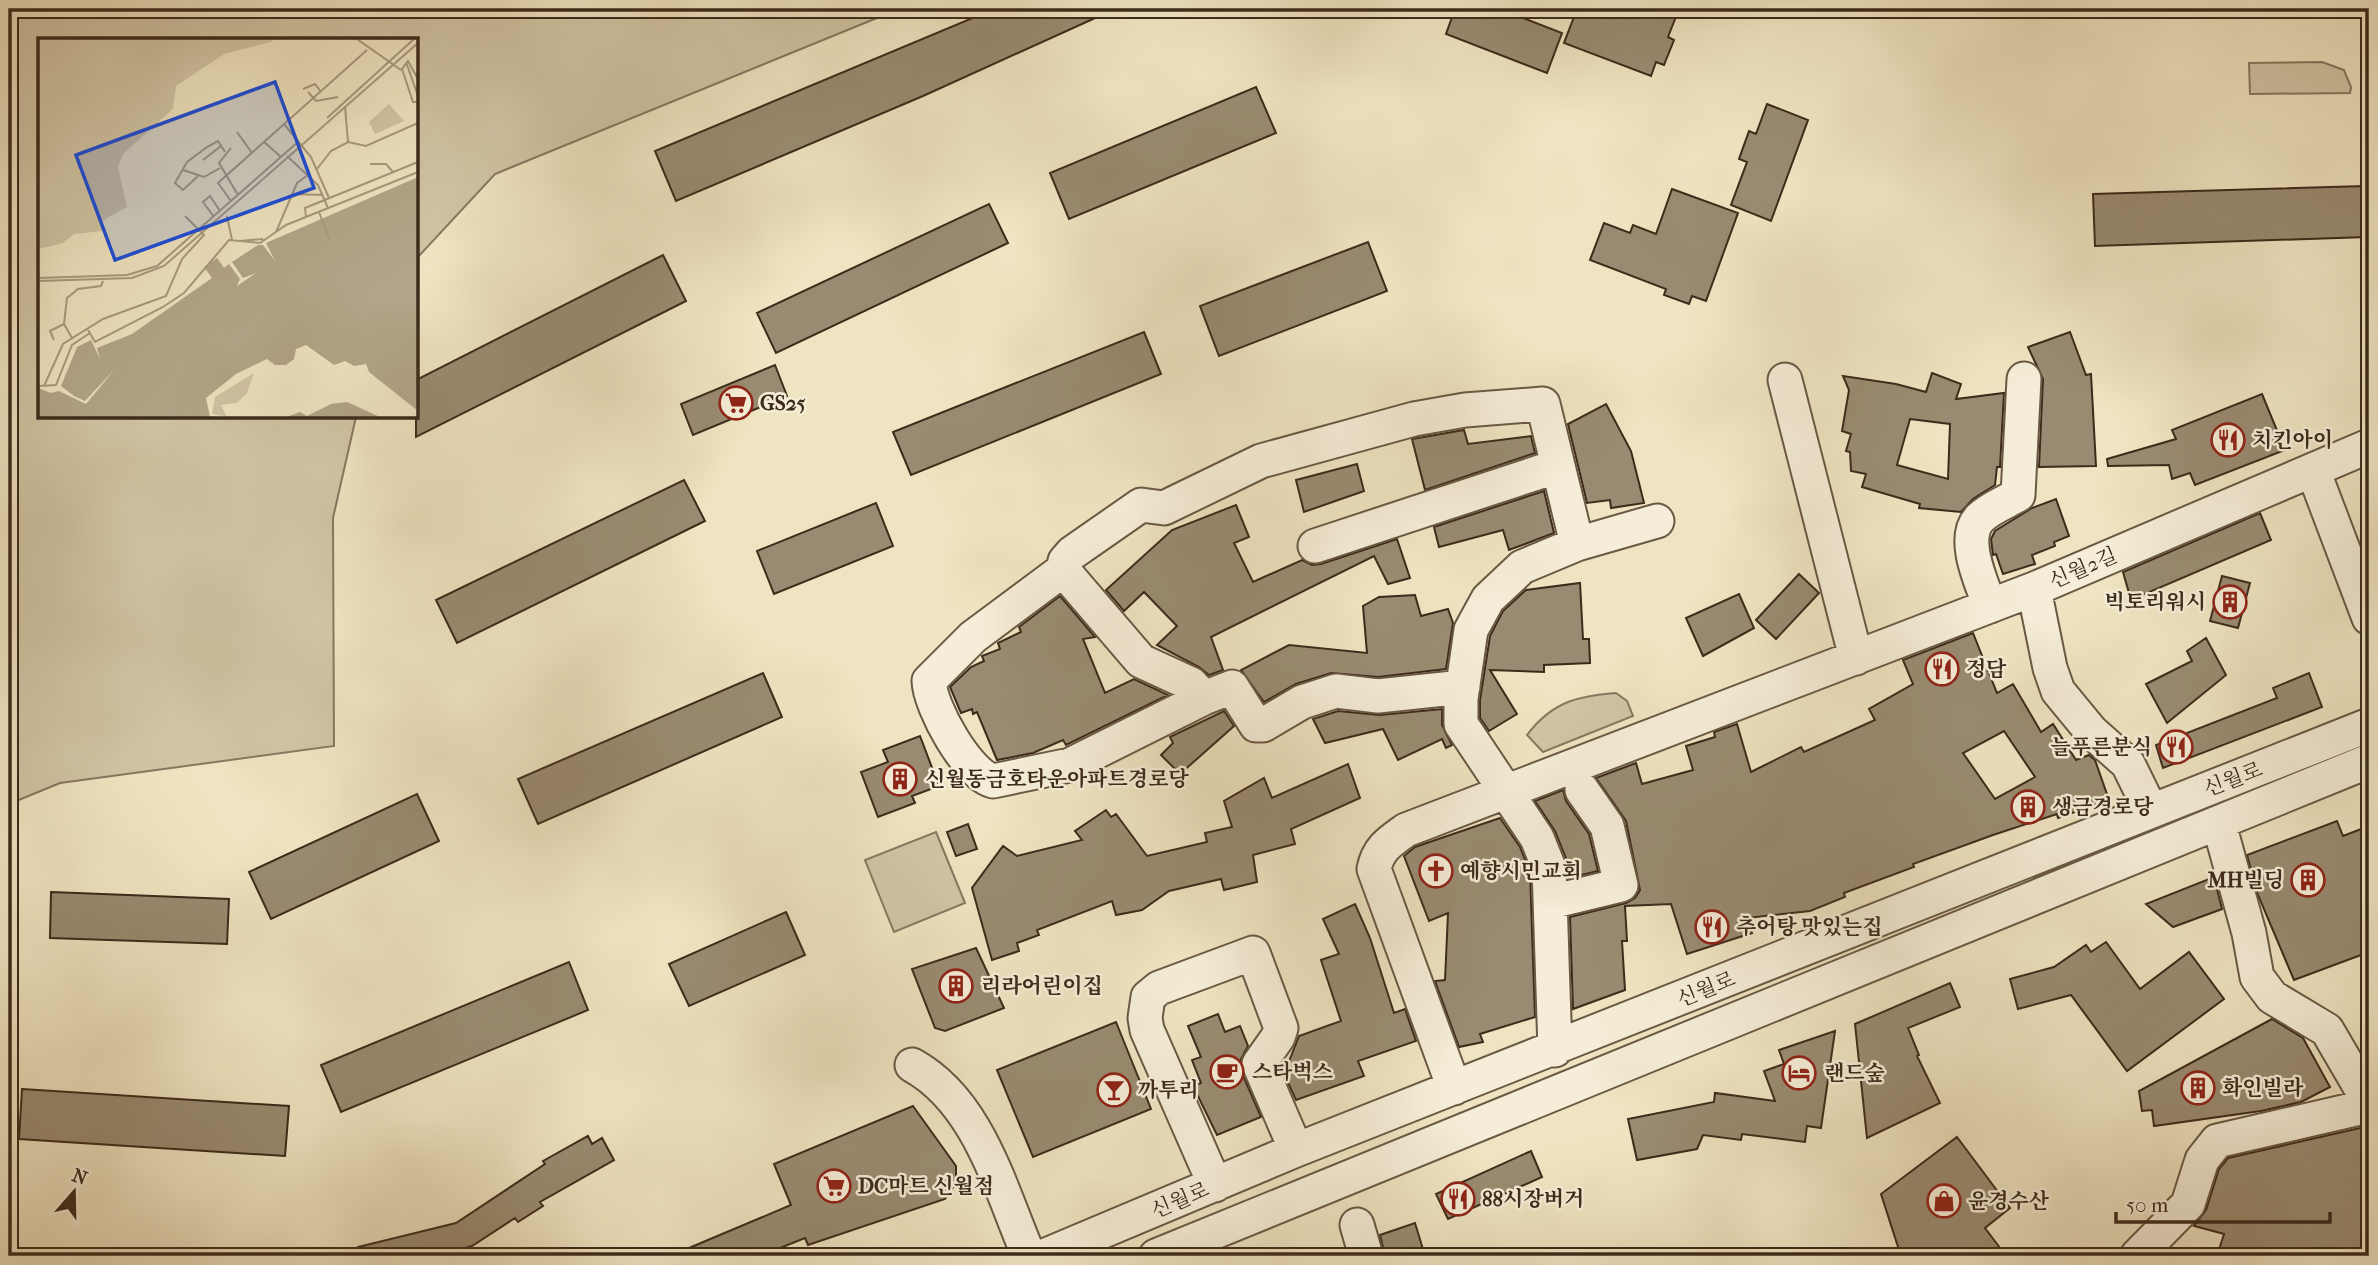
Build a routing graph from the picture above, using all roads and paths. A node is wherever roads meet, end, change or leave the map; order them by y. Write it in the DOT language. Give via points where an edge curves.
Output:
graph roads {
  1 [pos="2024,379"];
  2 [pos="1786,380"];
  3 [pos="2369,446"];
  4 [pos="1558,466"];
  5 [pos="2313,470"];
  6 [pos="1657,521"];
  7 [pos="1577,544"];
  8 [pos="1315,546"];
  9 [pos="1063,570"];
  10 [pos="2034,589"];
  11 [pos="1990,606"];
  12 [pos="2369,618"];
  13 [pos="1856,658"];
  14 [pos="1462,687"];
  15 [pos="1204,698"];
  16 [pos="2369,725"];
  17 [pos="2369,761"];
  18 [pos="1583,790"];
  19 [pos="1507,791"];
  20 [pos="2151,811"];
  21 [pos="2219,824"];
  22 [pos="1551,902"];
  23 [pos="1555,1049"];
  24 [pos="912,1065"];
  25 [pos="1454,1088"];
  26 [pos="2369,1104"];
  27 [pos="1296,1150"];
  28 [pos="1215,1185"];
  29 [pos="1357,1225"];
  30 [pos="2146,1254"];
  31 [pos="1029,1256"];
  32 [pos="1044,1256"];
  33 [pos="1156,1256"];
  34 [pos="1366,1256"];
  1 -- 11 [label="street" via="2018,495 1979,519 1972,533"];
  2 -- 13 [label="street"];
  3 -- 5 [label="street, 신월2길"];
  4 -- 7 [label="street"];
  4 -- 8 [label="street"];
  4 -- 9 [label="street" via="1543,404 1414,419 1261,461 1164,508 1141,505 1072,553"];
  5 -- 10 [label="street, 신월2길"];
  5 -- 12 [label="street"];
  6 -- 7 [label="street"];
  7 -- 14 [label="street" via="1522,566 1488,600 1471,630"];
  9 -- 15 [label="street" via="1141,661 1191,684"];
  9 -- 15 [label="street" via="973,637 929,681 933,701 951,737 979,774 993,781 1070,765"];
  10 -- 11 [label="street"];
  10 -- 20 [label="street, 신월2길" via="2058,691 2091,731 2128,764"];
  11 -- 13 [label="street"];
  13 -- 19 [label="street"];
  14 -- 15 [label="street" via="1378,696 1336,691 1302,702 1260,725 1253,722 1232,687"];
  14 -- 19 [label="street" via="1461,724"];
  16 -- 20 [label="street, 신월로"];
  17 -- 21 [label="street, 신월로"];
  18 -- 22 [label="street" via="1607,826 1621,885"];
  19 -- 22 [label="street" via="1546,856"];
  19 -- 25 [label="street" via="1406,830 1384,845 1374,869"];
  20 -- 23 [label="street, 신월로"];
  21 -- 26 [label="street" via="2257,977 2272,997 2327,1030"];
  21 -- 33 [label="street, 신월로"];
  22 -- 23 [label="street"];
  23 -- 25 [label="street, 신월로"];
  24 -- 31 [label="street" via="954,1097 987,1157"];
  25 -- 27 [label="street, 신월로"];
  26 -- 30 [label="street" via="2217,1141 2202,1160 2188,1204"];
  27 -- 28 [label="street, 신월로"];
  27 -- 28 [label="street" via="1259,1064 1281,1028 1253,953 1159,988 1148,997 1147,1030"];
  28 -- 32 [label="street, 신월로"];
  29 -- 34 [label="street"];
}
